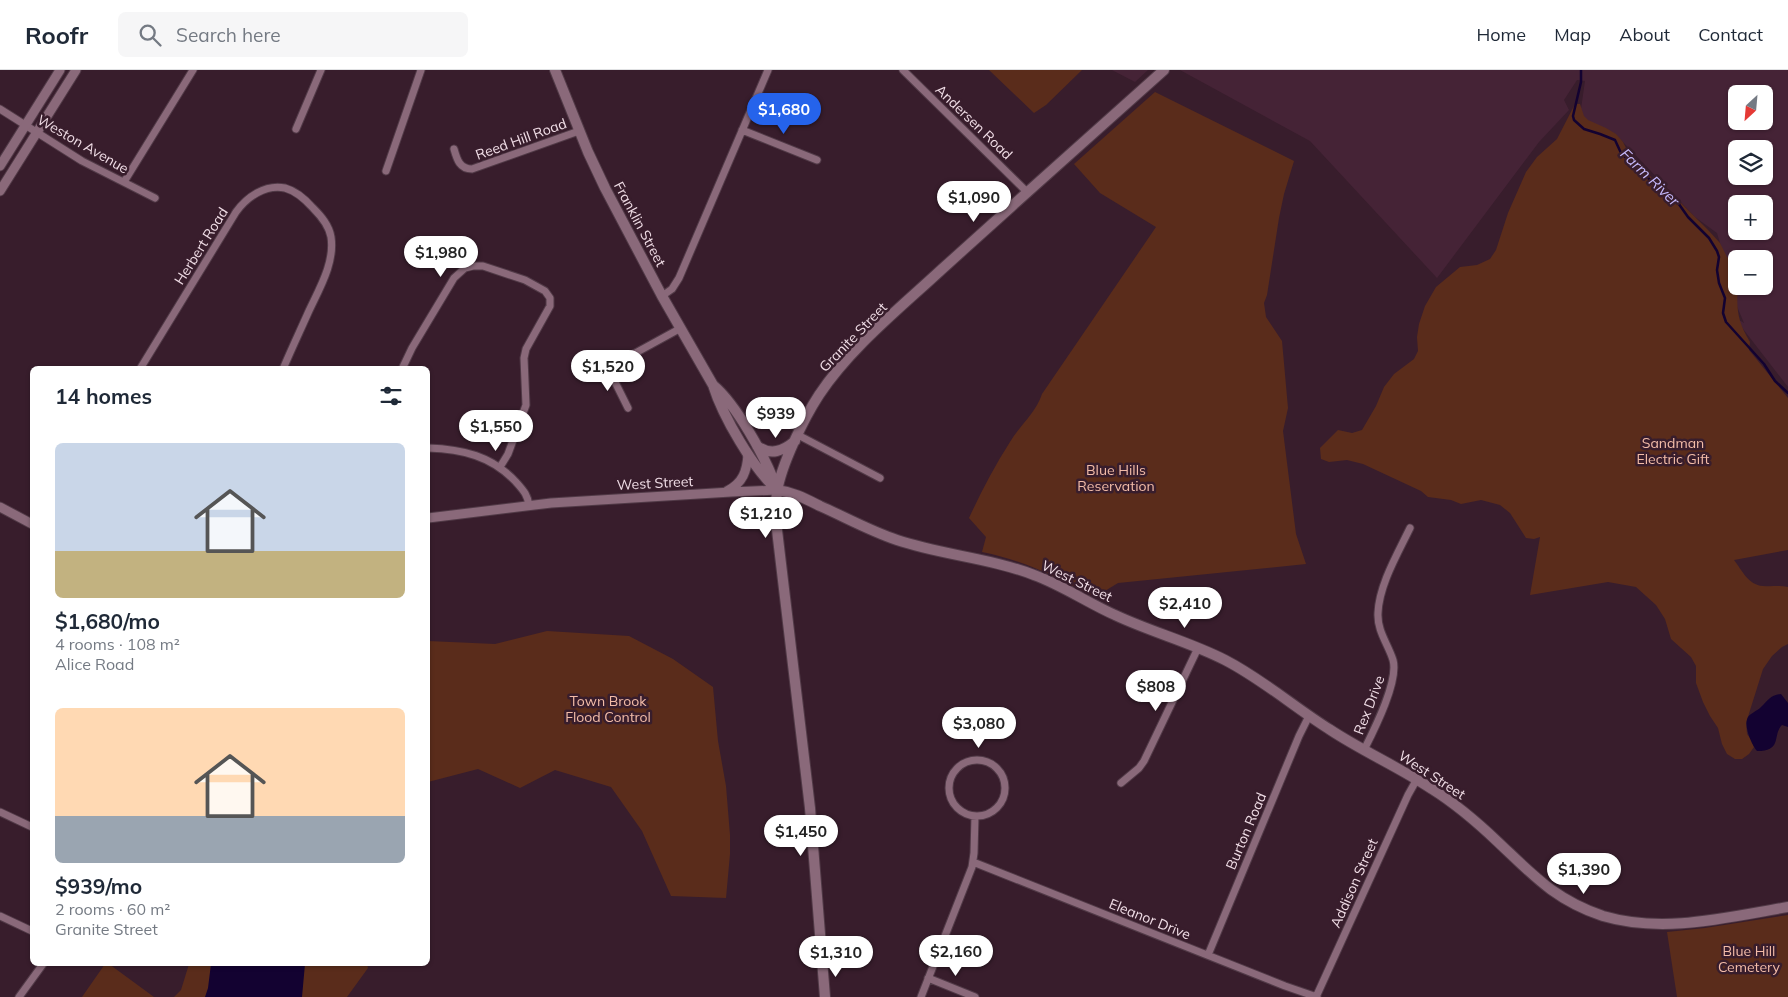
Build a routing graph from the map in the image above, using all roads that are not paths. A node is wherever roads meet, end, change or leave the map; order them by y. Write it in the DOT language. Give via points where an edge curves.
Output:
graph roads {
  1 [pos="60,70"];
  2 [pos="76,70"];
  3 [pos="193,70"];
  4 [pos="321,70"];
  5 [pos="421,70"];
  6 [pos="556,70"];
  7 [pos="768,70"];
  8 [pos="903,70"];
  9 [pos="1164,70"];
  10 [pos="0,110"];
  11 [pos="26,125"];
  12 [pos="296,129"];
  13 [pos="742,130"];
  14 [pos="580,131"];
  15 [pos="37,132"];
  16 [pos="454,150"];
  17 [pos="817,160"];
  18 [pos="0,166"];
  19 [pos="386,171"];
  20 [pos="124,182"];
  21 [pos="0,191"];
  22 [pos="1027,192"];
  23 [pos="155,198"];
  24 [pos="662,296"];
  25 [pos="681,328"];
  26 [pos="142,366"];
  27 [pos="283,366"];
  28 [pos="403,366"];
  29 [pos="713,385"];
  30 [pos="628,408"];
  31 [pos="796,438"];
  32 [pos="754,443"];
  33 [pos="430,448"];
  34 [pos="748,454"];
  35 [pos="500,467"];
  36 [pos="880,478"];
  37 [pos="777,490"];
  38 [pos="724,492"];
  39 [pos="529,506"];
  40 [pos="0,507"];
  41 [pos="430,518"];
  42 [pos="30,523"];
  43 [pos="1410,528"];
  44 [pos="1198,648"];
  45 [pos="1309,716"];
  46 [pos="1364,750"];
  47 [pos="1417,779"];
  48 [pos="1121,783"];
  49 [pos="0,812"];
  50 [pos="975,816"];
  51 [pos="30,826"];
  52 [pos="973,862"];
  53 [pos="1788,907"];
  54 [pos="0,916"];
  55 [pos="30,930"];
  56 [pos="1208,956"];
  57 [pos="42,966"];
  58 [pos="928,978"];
  59 [pos="19,997"];
  60 [pos="825,997"];
  61 [pos="921,997"];
  62 [pos="976,997"];
  63 [pos="1317,997"];
  1 -- 11 [label="street"];
  2 -- 15 [label="street"];
  3 -- 20 [label="street"];
  4 -- 12 [label="street"];
  5 -- 19 [label="street"];
  6 -- 14 [label="main road, Franklin Street"];
  7 -- 13 [label="street"];
  8 -- 22 [label="street, Andersen Road"];
  9 -- 22 [label="main road, Granite Street"];
  10 -- 11 [label="street, Weston Avenue"];
  11 -- 15 [label="street, Weston Avenue"];
  11 -- 18 [label="street"];
  13 -- 17 [label="street"];
  13 -- 24 [label="street" via="679,278"];
  14 -- 16 [label="street, Reed Hill Road" via="472,169 460,165"];
  14 -- 24 [label="main road, Franklin Street" via="604,188"];
  15 -- 20 [label="street, Weston Avenue" via="82,161"];
  15 -- 21 [label="street"];
  20 -- 23 [label="street, Weston Avenue"];
  22 -- 31 [label="main road, Granite Street" via="847,360 819,395"];
  24 -- 25 [label="main road, Franklin Street"];
  25 -- 29 [label="main road, Franklin Street"];
  25 -- 30 [label="street" via="608,368"];
  26 -- 27 [label="street, Herbert Road" via="236,212 254,194 277,187 294,192 310,204 328,226 331,243 326,273"];
  28 -- 35 [label="street" via="454,278 465,268 488,267 525,280 545,292 550,298 550,306 524,354 526,405"];
  29 -- 32 [label="main road, Franklin Street" via="729,400"];
  29 -- 34 [label="main road, Franklin Street"];
  31 -- 32 [label="main road" via="787,448 776,452 766,451"];
  31 -- 36 [label="street"];
  31 -- 37 [label="main road, Granite Street"];
  32 -- 37 [label="main road, Franklin Street"];
  33 -- 35 [label="street" via="481,456"];
  34 -- 37 [label="main road, Franklin Street"];
  34 -- 38 [label="street" via="744,477"];
  35 -- 39 [label="street" via="523,490"];
  37 -- 38 [label="street, West Street"];
  37 -- 44 [label="main road, West Street" via="797,495 900,541 994,562 1038,576 1120,617"];
  37 -- 60 [label="main road, Granite Street" via="778,538 810,808"];
  38 -- 39 [label="street, West Street"];
  39 -- 41 [label="street, West Street"];
  40 -- 42 [label="street"];
  43 -- 46 [label="street, Rex Drive" via="1379,600 1379,627 1394,673 1390,691"];
  44 -- 45 [label="main road, West Street" via="1246,672"];
  44 -- 48 [label="street" via="1144,761"];
  45 -- 46 [label="main road, West Street"];
  45 -- 56 [label="street, Burton Road"];
  46 -- 47 [label="main road, West Street"];
  47 -- 53 [label="main road, West Street" via="1475,821 1543,885 1600,915 1631,922 1668,924"];
  47 -- 63 [label="street, Addison Street"];
  49 -- 51 [label="street"];
  50 -- 50 [label="street" via="996,808 1005,787 995,766 976,760 965,762 956,769 949,787 955,805"];
  50 -- 52 [label="street"];
  52 -- 56 [label="street, Eleanor Drive"];
  52 -- 58 [label="street"];
  54 -- 55 [label="street"];
  56 -- 63 [label="street, Eleanor Drive"];
  57 -- 59 [label="street"];
  58 -- 61 [label="street"];
  58 -- 62 [label="street"];
}
